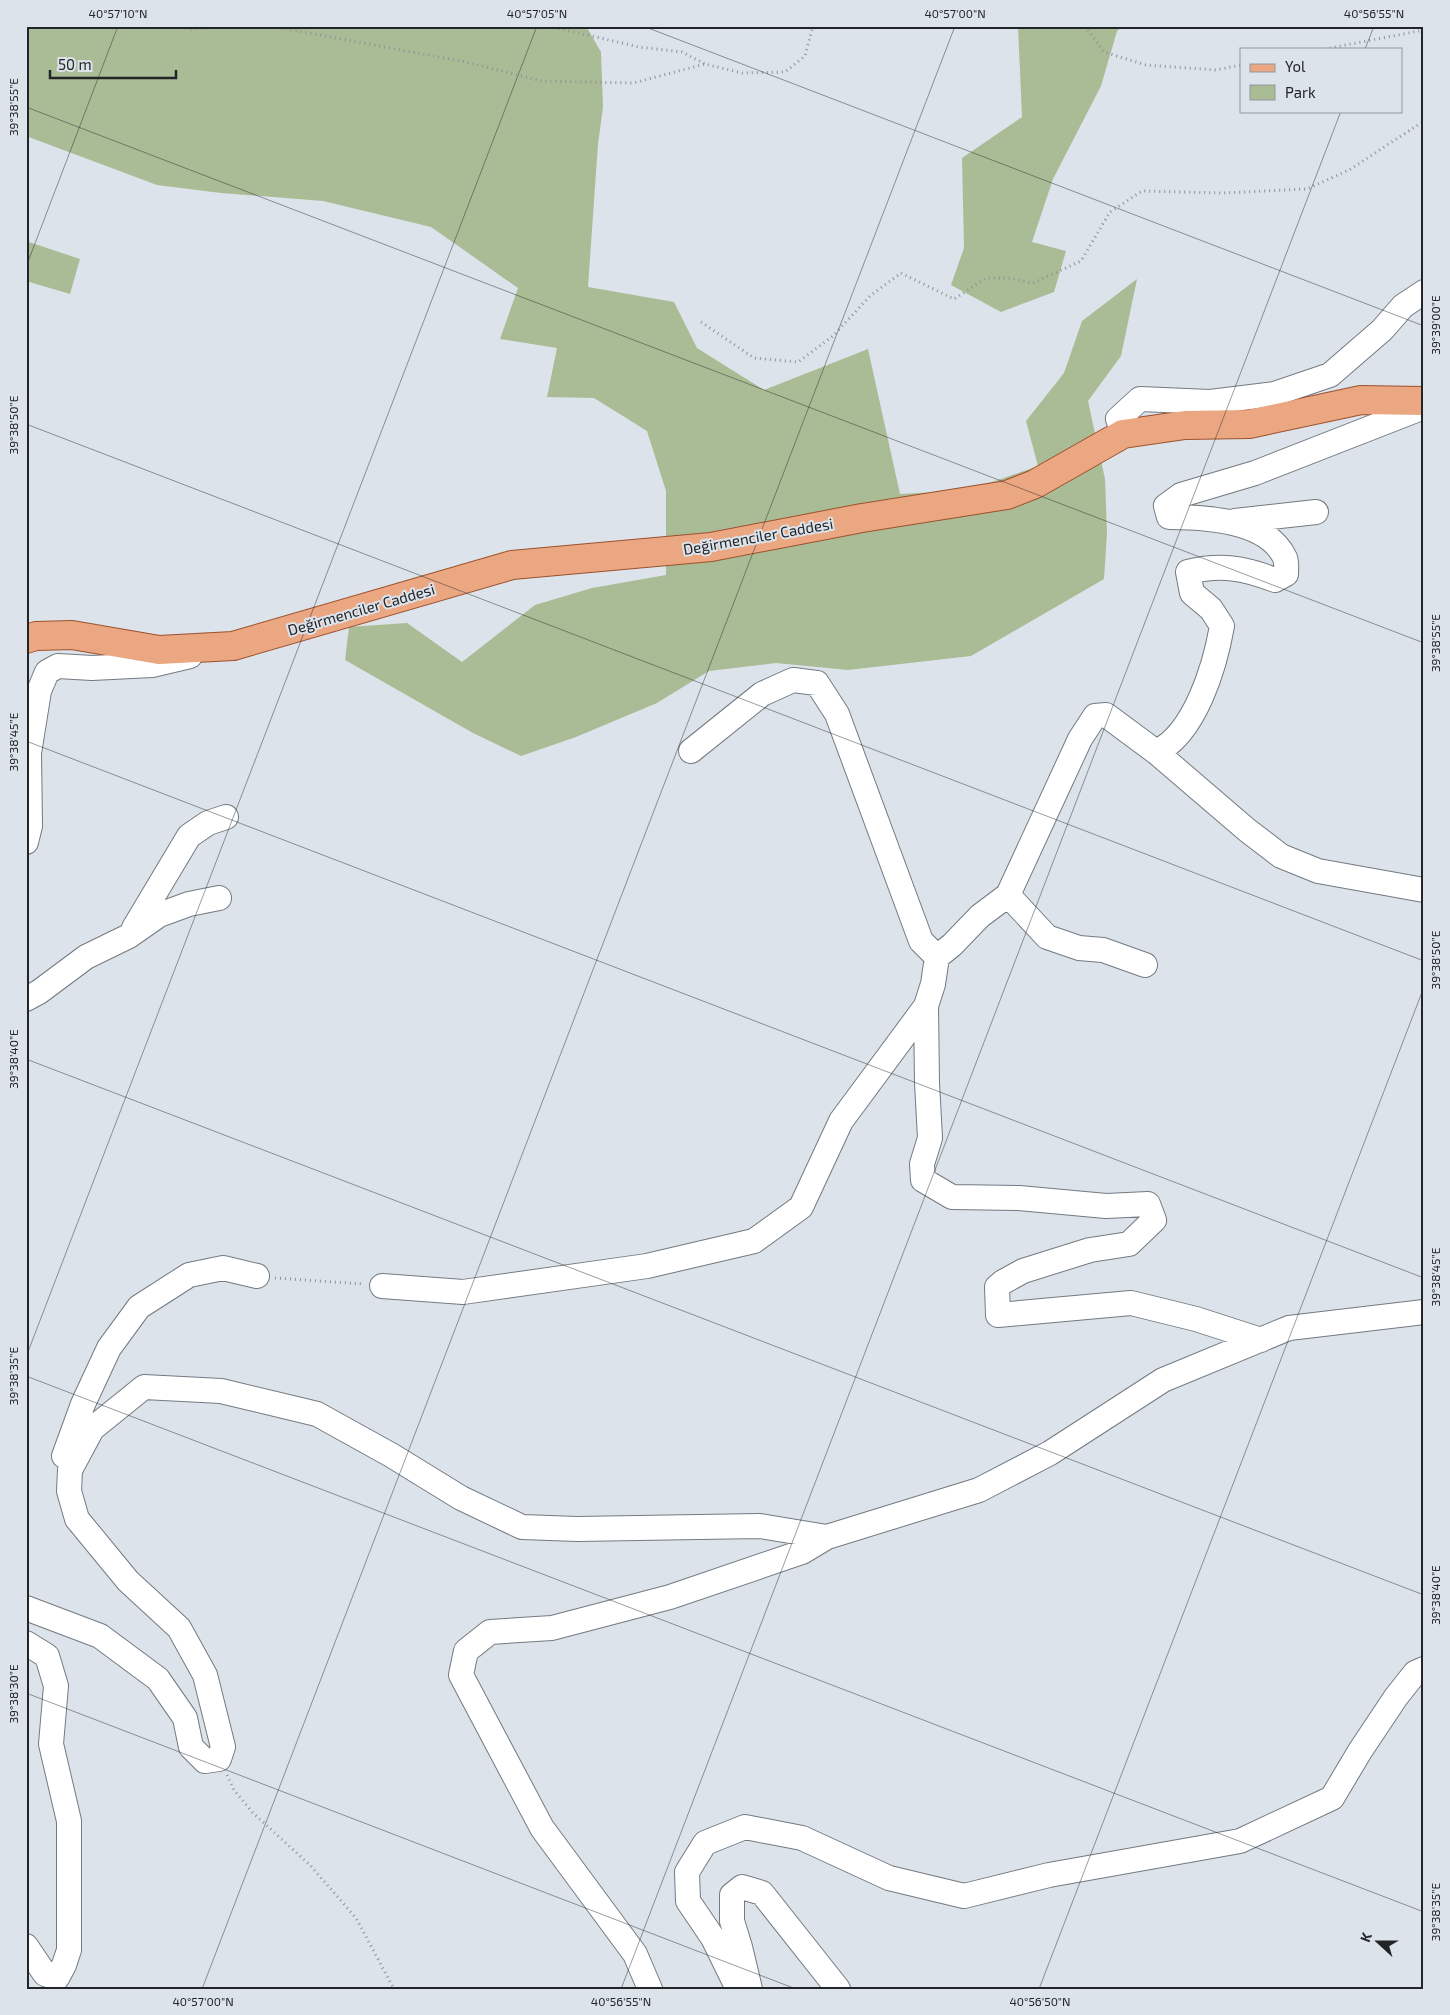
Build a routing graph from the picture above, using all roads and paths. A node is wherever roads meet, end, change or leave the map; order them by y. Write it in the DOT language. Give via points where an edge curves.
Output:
graph roads {
  1 [pos="180,26"];
  2 [pos="227,26"];
  3 [pos="271,26"];
  4 [pos="549,26"];
  5 [pos="813,26"];
  6 [pos="1085,26"];
  7 [pos="1424,30"];
  8 [pos="1330,48"];
  9 [pos="705,64"];
  10 [pos="1240,65"];
  11 [pos="1424,121"];
  12 [pos="1424,292"];
  13 [pos="701,322"];
  14 [pos="1424,401"];
  15 [pos="1424,407"];
  16 [pos="1123,434"];
  17 [pos="1316,512"];
  18 [pos="1231,522"];
  19 [pos="26,639"];
  20 [pos="233,646"];
  21 [pos="691,752"];
  22 [pos="1156,752"];
  23 [pos="226,817"];
  24 [pos="26,842"];
  25 [pos="1424,890"];
  26 [pos="1008,895"];
  27 [pos="219,898"];
  28 [pos="129,936"];
  29 [pos="937,957"];
  30 [pos="1145,965"];
  31 [pos="26,998"];
  32 [pos="926,1006"];
  33 [pos="257,1276"];
  34 [pos="382,1286"];
  35 [pos="1424,1312"];
  36 [pos="1261,1340"];
  37 [pos="77,1519"];
  38 [pos="827,1537"];
  39 [pos="26,1608"];
  40 [pos="26,1643"];
  41 [pos="1424,1669"];
  42 [pos="218,1759"];
  43 [pos="26,1946"];
  44 [pos="394,1989"];
  45 [pos="650,1989"];
  46 [pos="738,1989"];
  47 [pos="750,1989"];
  48 [pos="838,1989"];
  1 -- 2 [label="path" via="189,29"];
  3 -- 9 [label="path" via="466,62 542,81 633,83"];
  4 -- 9 [label="path" via="639,47 682,52"];
  5 -- 9 [label="path" via="805,56 785,72 742,73"];
  6 -- 10 [label="path" via="1104,52 1146,65 1216,70"];
  7 -- 8 [label="path"];
  11 -- 13 [label="path" via="1349,170 1307,189 1222,193 1142,191 1110,212 1081,261 1033,283 986,278 954,299 901,273 870,296 833,336 798,362 754,358"];
  12 -- 16 [label="street" via="1403,306 1382,330 1330,375 1274,394 1210,402 1140,399 1118,419"];
  14 -- 16 [label="main road, Değirmenciler Caddesi" via="1362,400 1249,424 1185,425"];
  15 -- 18 [label="street" via="1255,473 1181,495 1166,506 1169,517"];
  16 -- 20 [label="main road, Değirmenciler Caddesi" via="1035,484 1007,495 711,547 512,565"];
  17 -- 18 [label="street"];
  18 -- 22 [label="street" via="1262,533 1278,547 1286,560 1286,574 1275,580 1239,568 1188,572 1192,592 1222,626 1218,652 1195,711 1168,746"];
  19 -- 20 [label="main road, Değirmenciler Caddesi" via="72,635 160,650"];
  20 -- 24 [label="street" via="152,665 58,666 47,672 39,690 29,753 30,826"];
  21 -- 29 [label="street" via="762,694 793,680 816,683 837,714 920,941"];
  22 -- 25 [label="street" via="1281,856 1318,871"];
  22 -- 26 [label="street" via="1106,715 1095,716 1080,739"];
  23 -- 28 [label="street" via="208,823 189,836"];
  26 -- 29 [label="street" via="980,916"];
  26 -- 30 [label="street" via="1047,937 1079,948 1103,950"];
  27 -- 28 [label="street" via="159,915"];
  28 -- 31 [label="street" via="86,957"];
  29 -- 32 [label="street"];
  32 -- 34 [label="street" via="842,1121 801,1207 754,1241 646,1266 463,1292"];
  32 -- 36 [label="street" via="930,1138 922,1164 923,1180 952,1197 1019,1198 1106,1206 1148,1204 1154,1220 1129,1244 1090,1250 1023,1271 1003,1282 997,1287 998,1315 1131,1303 1196,1318"];
  33 -- 34 [label="path"];
  33 -- 37 [label="street" via="223,1268 189,1274 139,1307 109,1348 82,1404 64,1457 59,1504"];
  35 -- 36 [label="street" via="1289,1328"];
  36 -- 38 [label="street" via="1163,1380 1050,1453 979,1490"];
  37 -- 38 [label="street" via="69,1491 70,1470 92,1429 144,1387 221,1391 317,1414 461,1498 522,1527 760,1526"];
  37 -- 42 [label="street" via="128,1581 179,1628 205,1675 223,1747"];
  38 -- 45 [label="street" via="802,1552 670,1597 552,1628 490,1632 466,1651 461,1675 542,1828 635,1954"];
  39 -- 42 [label="street" via="100,1636 137,1662 158,1679 185,1718 191,1747 206,1761"];
  40 -- 43 [label="street" via="47,1656 56,1686 51,1744 69,1821 69,1950 57,1978 45,1974"];
  41 -- 46 [label="street" via="1415,1673 1396,1698 1332,1798 1240,1841 1049,1875 964,1896 889,1878 802,1838 745,1827 705,1843 687,1872 688,1901 713,1938"];
  42 -- 44 [label="path" via="234,1790 253,1813 310,1865 356,1918"];
  47 -- 48 [label="street" via="732,1921 732,1895 742,1887 762,1893"];
}
